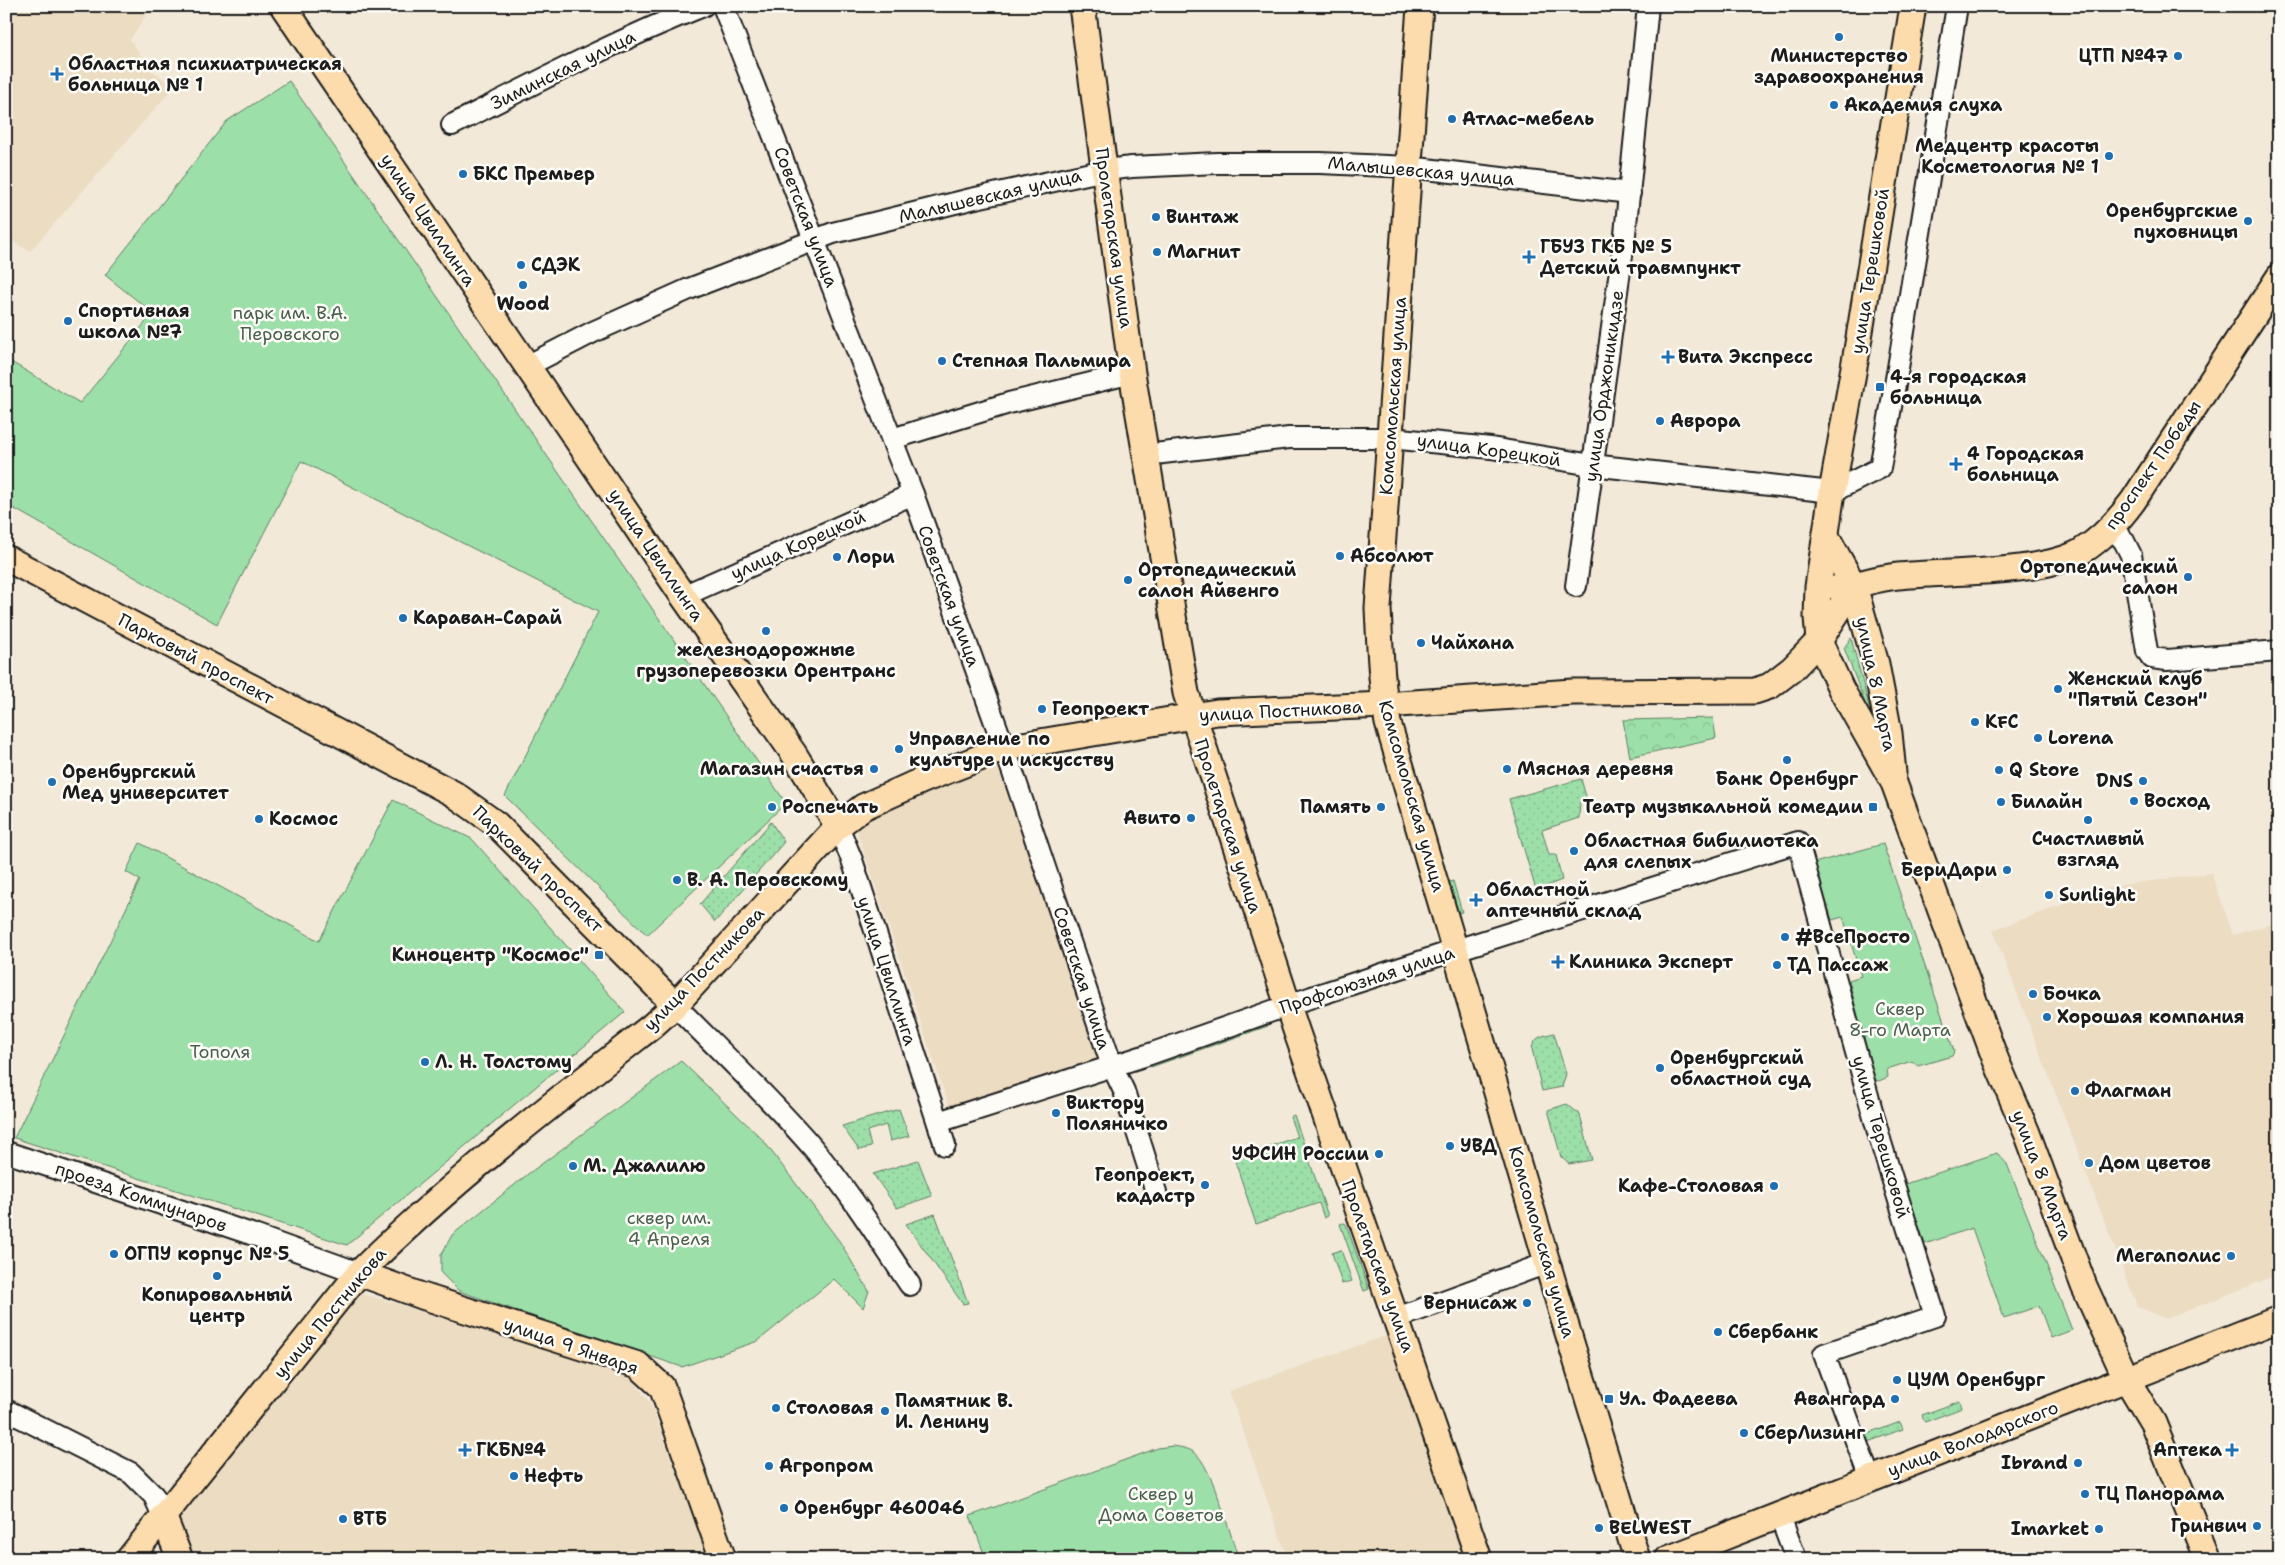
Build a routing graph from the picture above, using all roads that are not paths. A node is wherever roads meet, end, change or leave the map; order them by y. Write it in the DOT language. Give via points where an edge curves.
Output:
graph roads {
  1 [pos="283,6"];
  2 [pos="703,6"];
  3 [pos="723,6"];
  4 [pos="1082,6"];
  5 [pos="1420,6"];
  6 [pos="1648,6"];
  7 [pos="1913,6"];
  8 [pos="1957,6"];
  9 [pos="452,125"];
  10 [pos="1409,166"];
  11 [pos="1106,170"];
  12 [pos="1630,193"];
  13 [pos="815,240"];
  14 [pos="2279,277"];
  15 [pos="527,366"];
  16 [pos="1132,373"];
  17 [pos="1390,438"];
  18 [pos="892,439"];
  19 [pos="1146,456"];
  20 [pos="1592,465"];
  21 [pos="1832,492"];
  22 [pos="913,494"];
  23 [pos="2112,528"];
  24 [pos="1826,536"];
  25 [pos="6,558"];
  26 [pos="1576,586"];
  27 [pos="1854,586"];
  28 [pos="1818,587"];
  29 [pos="683,596"];
  30 [pos="1819,641"];
  31 [pos="2279,652"];
  32 [pos="1385,705"];
  33 [pos="1192,716"];
  34 [pos="1005,748"];
  35 [pos="1894,783"];
  36 [pos="838,826"];
  37 [pos="1798,842"];
  38 [pos="1456,950"];
  39 [pos="675,1005"];
  40 [pos="1288,1006"];
  41 [pos="1112,1066"];
  42 [pos="938,1122"];
  43 [pos="945,1145"];
  44 [pos="6,1152"];
  45 [pos="1156,1192"];
  46 [pos="1547,1262"];
  47 [pos="359,1273"];
  48 [pos="910,1285"];
  49 [pos="1397,1318"];
  50 [pos="2279,1319"];
  51 [pos="2126,1378"];
  52 [pos="6,1410"];
  53 [pos="1870,1479"];
  54 [pos="1779,1514"];
  55 [pos="164,1518"];
  56 [pos="129,1559"];
  57 [pos="180,1559"];
  58 [pos="723,1559"];
  59 [pos="1479,1559"];
  60 [pos="1637,1559"];
  61 [pos="1668,1559"];
  62 [pos="1796,1559"];
  63 [pos="2208,1559"];
  1 -- 15 [label="main road, улица Цвиллинга"];
  2 -- 9 [label="street, Зиминская улица" via="586,58"];
  3 -- 13 [label="street, Советская улица"];
  4 -- 11 [label="main road, Пролетарская улица"];
  5 -- 10 [label="main road, Комсомольская улица"];
  6 -- 12 [label="street, улица Орджоникидзе"];
  7 -- 21 [label="main road, улица Терешковой"];
  8 -- 21 [label="street" via="1880,468"];
  10 -- 11 [label="street, Малышевская улица" via="1227,163"];
  10 -- 12 [label="street, Малышевская улица"];
  10 -- 17 [label="main road, Комсомольская улица"];
  11 -- 13 [label="street, Малышевская улица" via="970,199"];
  11 -- 16 [label="main road, Пролетарская улица"];
  12 -- 20 [label="street, улица Орджоникидзе"];
  13 -- 15 [label="street, Малышевская улица" via="689,289 592,332"];
  13 -- 18 [label="street, Советская улица"];
  14 -- 23 [label="main road, проспект Победы" via="2133,501"];
  15 -- 29 [label="main road, улица Цвиллинга"];
  16 -- 18 [label="street" via="1009,403"];
  16 -- 19 [label="main road, Пролетарская улица"];
  17 -- 19 [label="street, улица Корецкой" via="1289,438"];
  17 -- 20 [label="street, улица Корецкой" via="1491,448"];
  17 -- 32 [label="main road, Комсомольская улица" via="1378,608"];
  18 -- 22 [label="street, Советская улица"];
  19 -- 33 [label="main road, Пролетарская улица"];
  20 -- 21 [label="street, улица Корецкой"];
  20 -- 26 [label="street, улица Орджоникидзе"];
  21 -- 24 [label="main road, улица Терешковой"];
  22 -- 29 [label="street, улица Корецкой"];
  22 -- 34 [label="street, Советская улица"];
  23 -- 27 [label="main road, проспект Победы" via="2081,552 2057,562 1896,576"];
  23 -- 31 [label="street" via="2132,555 2147,651 2152,658 2167,660"];
  24 -- 27 [label="main road"];
  24 -- 28 [label="main road, улица Терешковой"];
  25 -- 39 [label="main road, Парковый проспект" via="476,808 519,846"];
  27 -- 28 [label="main road, проспект Победы"];
  27 -- 30 [label="main road"];
  27 -- 35 [label="main road, улица 8 Марта" via="1876,664 1888,723"];
  28 -- 30 [label="main road, улица Терешковой"];
  29 -- 36 [label="main road, улица Цвиллинга" via="822,796"];
  30 -- 32 [label="main road, улица Постникова" via="1792,669 1770,686 1755,691 1573,692"];
  30 -- 35 [label="main road, улица 8 Марта" via="1841,689"];
  32 -- 33 [label="main road, улица Постникова" via="1217,712"];
  32 -- 38 [label="main road, Комсомольская улица"];
  33 -- 34 [label="main road, улица Постникова"];
  33 -- 40 [label="main road, Пролетарская улица"];
  34 -- 36 [label="main road, улица Постникова" via="864,807"];
  34 -- 41 [label="street, Советская улица"];
  35 -- 51 [label="main road, улица 8 Марта" via="1995,1058 2027,1133 2084,1286"];
  36 -- 39 [label="main road, улица Постникова"];
  36 -- 42 [label="street, улица Цвиллинга"];
  37 -- 38 [label="street, Профсоюзная улица"];
  37 -- 53 [label="street, улица Терешковой" via="1882,1143 1935,1316 1824,1354"];
  38 -- 40 [label="street, Профсоюзная улица"];
  38 -- 46 [label="main road, Комсомольская улица"];
  39 -- 47 [label="main road, улица Постникова" via="456,1183"];
  39 -- 48 [label="street, Парковый проспект" via="813,1148"];
  40 -- 41 [label="street, Профсоюзная улица"];
  40 -- 49 [label="main road, Пролетарская улица"];
  41 -- 42 [label="street, Профсоюзная улица"];
  41 -- 45 [label="street, Советская улица" via="1124,1091"];
  42 -- 43 [label="street, улица Цвиллинга"];
  44 -- 47 [label="street, проезд Коммунаров"];
  46 -- 49 [label="street"];
  46 -- 60 [label="main road, Комсомольская улица"];
  47 -- 55 [label="main road, улица Постникова"];
  47 -- 58 [label="main road, улица 9 Января" via="638,1365 662,1387"];
  49 -- 59 [label="main road, Пролетарская улица"];
  50 -- 51 [label="main road, улица Володарского"];
  51 -- 53 [label="main road, улица Володарского"];
  51 -- 63 [label="main road, улица 8 Марта" via="2153,1423"];
  52 -- 55 [label="street" via="132,1473 154,1496"];
  53 -- 54 [label="main road, улица Володарского"];
  54 -- 61 [label="main road, улица Володарского"];
  54 -- 62 [label="street"];
  55 -- 56 [label="main road, улица Постникова"];
  55 -- 57 [label="main road"];
}
